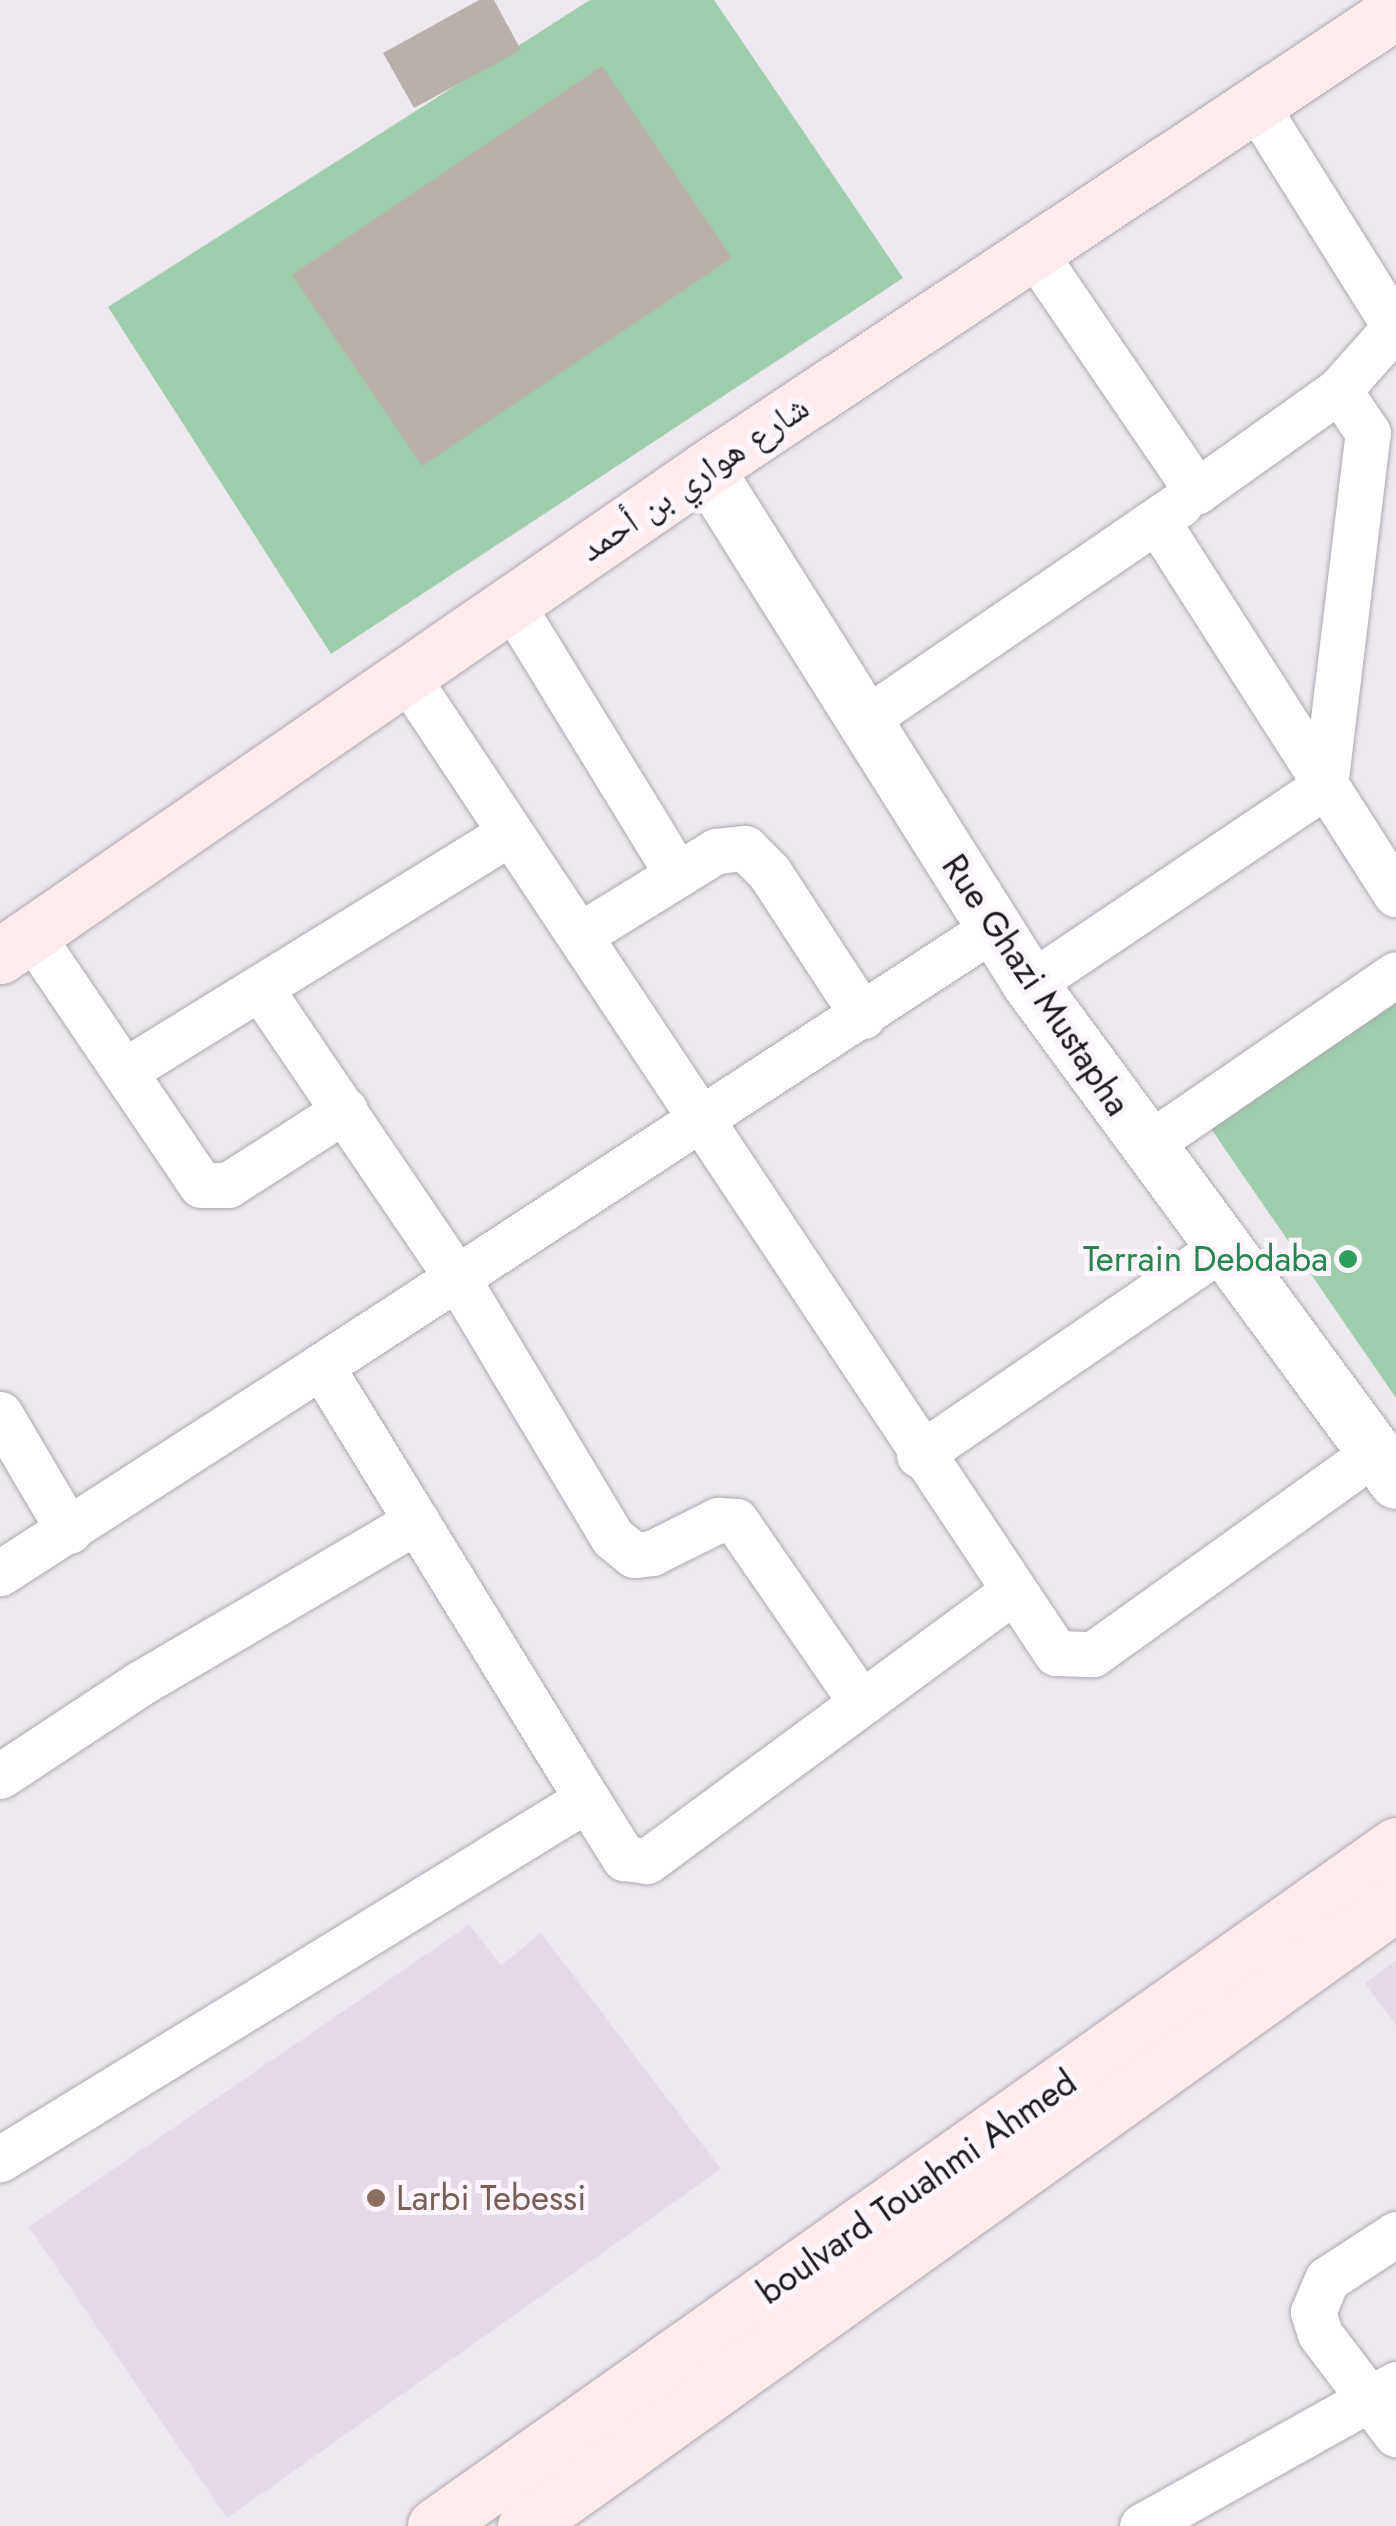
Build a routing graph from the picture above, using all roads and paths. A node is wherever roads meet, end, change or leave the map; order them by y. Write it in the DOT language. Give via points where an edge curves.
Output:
graph roads {
  1 [pos="1396,11"];
  2 [pos="1257,107"];
  3 [pos="1033,251"];
  4 [pos="1396,326"];
  5 [pos="1340,390"];
  6 [pos="1382,437"];
  7 [pos="706,469"];
  8 [pos="1197,490"];
  9 [pos="1156,521"];
  10 [pos="511,603"];
  11 [pos="405,674"];
  12 [pos="860,723"];
  13 [pos="1325,786"];
  14 [pos="509,833"];
  15 [pos="677,874"];
  16 [pos="1396,894"];
  17 [pos="994,927"];
  18 [pos="580,935"];
  19 [pos="15,945"];
  20 [pos="1396,974"];
  21 [pos="1030,984"];
  22 [pos="260,988"];
  23 [pos="862,1016"];
  24 [pos="126,1070"];
  25 [pos="345,1110"];
  26 [pos="696,1118"];
  27 [pos="1146,1146"];
  28 [pos="1221,1248"];
  29 [pos="456,1276"];
  30 [pos="322,1366"];
  31 [pos="0,1414"];
  32 [pos="919,1456"];
  33 [pos="1386,1467"];
  34 [pos="417,1522"];
  35 [pos="69,1531"];
  36 [pos="0,1573"];
  37 [pos="1010,1593"];
  38 [pos="861,1702"];
  39 [pos="0,1776"];
  40 [pos="587,1799"];
  41 [pos="1396,1845"];
  42 [pos="1396,1902"];
  43 [pos="0,2159"];
  44 [pos="1396,2234"];
  45 [pos="1387,2406"];
  46 [pos="1211,2511"];
  47 [pos="435,2526"];
  48 [pos="524,2526"];
  49 [pos="1142,2526"];
  1 -- 2 [label="main road, شارع هواري بن أحمد"];
  2 -- 3 [label="main road, شارع هواري بن أحمد"];
  2 -- 4 [label="street"];
  3 -- 7 [label="main road, شارع هواري بن أحمد"];
  3 -- 8 [label="street"];
  4 -- 5 [label="street"];
  5 -- 6 [label="street"];
  5 -- 8 [label="street"];
  6 -- 13 [label="street"];
  7 -- 10 [label="main road, شارع هواري بن أحمد"];
  7 -- 12 [label="street, Rue Ghazi Mustapha"];
  8 -- 9 [label="street"];
  9 -- 12 [label="street"];
  9 -- 13 [label="street"];
  10 -- 11 [label="main road, شارع هواري بن أحمد"];
  10 -- 15 [label="street"];
  11 -- 14 [label="street"];
  11 -- 19 [label="main road, شارع هواري بن أحمد"];
  12 -- 17 [label="street, Rue Ghazi Mustapha"];
  13 -- 16 [label="street"];
  13 -- 21 [label="street"];
  14 -- 18 [label="street"];
  14 -- 22 [label="street"];
  15 -- 18 [label="street"];
  15 -- 23 [label="street" via="716,850 745,848 769,872"];
  17 -- 21 [label="street, Rue Ghazi Mustapha"];
  17 -- 23 [label="street"];
  18 -- 26 [label="street"];
  19 -- 24 [label="street"];
  20 -- 27 [label="street"];
  21 -- 27 [label="street, Rue Ghazi Mustapha"];
  22 -- 24 [label="street"];
  22 -- 25 [label="street"];
  23 -- 26 [label="street"];
  24 -- 25 [label="street" via="208,1188 228,1185"];
  25 -- 29 [label="street"];
  26 -- 29 [label="street"];
  26 -- 32 [label="street"];
  27 -- 28 [label="street, Rue Ghazi Mustapha"];
  28 -- 32 [label="street"];
  28 -- 33 [label="street, Rue Ghazi Mustapha"];
  29 -- 30 [label="street"];
  29 -- 38 [label="street" via="624,1550 652,1553 718,1520 736,1521"];
  30 -- 34 [label="street"];
  30 -- 35 [label="street"];
  31 -- 35 [label="street"];
  32 -- 37 [label="street"];
  33 -- 37 [label="street" via="1093,1654 1056,1653"];
  34 -- 39 [label="street" via="139,1684"];
  34 -- 40 [label="street"];
  35 -- 36 [label="street"];
  37 -- 38 [label="street"];
  38 -- 40 [label="street" via="647,1861 624,1858"];
  40 -- 43 [label="street"];
  41 -- 47 [label="main road, boulvard Touahmi Ahmed"];
  42 -- 48 [label="main road, boulvard Touahmi Ahmed"];
  44 -- 45 [label="street" via="1327,2278 1316,2294 1320,2334"];
  45 -- 46 [label="street"];
  46 -- 49 [label="street"];
}
